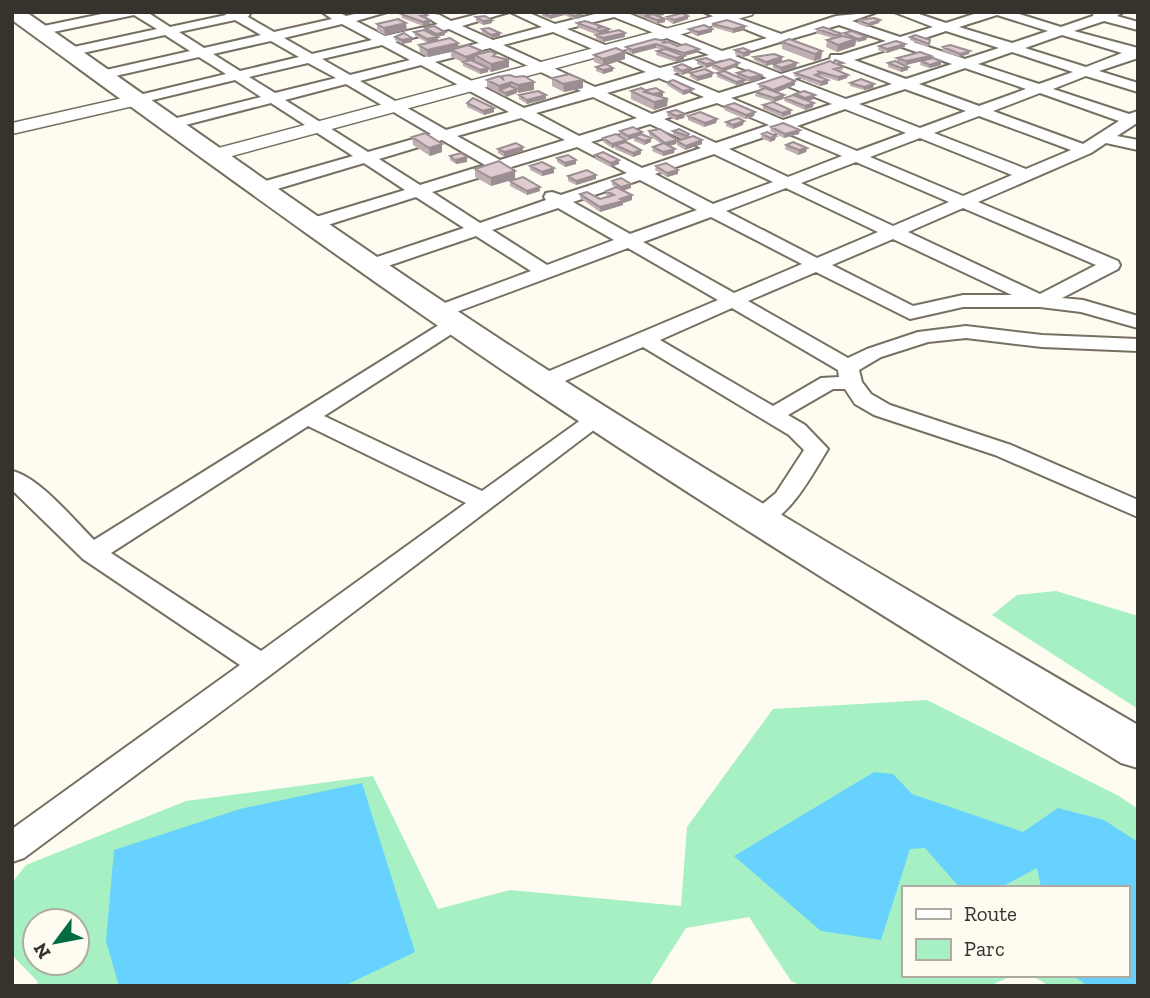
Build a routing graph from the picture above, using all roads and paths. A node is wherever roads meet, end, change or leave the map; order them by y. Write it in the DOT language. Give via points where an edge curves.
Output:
graph roads {
  1 [pos="130,12"];
  2 [pos="138,12"];
  3 [pos="328,12"];
  4 [pos="381,12"];
  5 [pos="423,12"];
  6 [pos="503,12"];
  7 [pos="516,12"];
  8 [pos="747,12"];
  9 [pos="812,12"];
  10 [pos="871,12"];
  11 [pos="900,12"];
  12 [pos="997,12"];
  13 [pos="240,13"];
  14 [pos="615,13"];
  15 [pos="14,14"];
  16 [pos="1103,14"];
  17 [pos="717,15"];
  18 [pos="345,20"];
  19 [pos="839,21"];
  20 [pos="450,25"];
  21 [pos="1138,26"];
  22 [pos="947,27"];
  23 [pos="554,28"];
  24 [pos="39,31"];
  25 [pos="167,31"];
  26 [pos="1062,31"];
  27 [pos="667,34"];
  28 [pos="273,37"];
  29 [pos="780,38"];
  30 [pos="383,41"];
  31 [pos="900,42"];
  32 [pos="491,44"];
  33 [pos="1012,48"];
  34 [pos="606,50"];
  35 [pos="69,52"];
  36 [pos="201,52"];
  37 [pos="1137,53"];
  38 [pos="721,55"];
  39 [pos="310,58"];
  40 [pos="840,60"];
  41 [pos="423,61"];
  42 [pos="965,64"];
  43 [pos="541,68"];
  44 [pos="1086,72"];
  45 [pos="659,73"];
  46 [pos="102,75"];
  47 [pos="237,75"];
  48 [pos="781,79"];
  49 [pos="348,80"];
  50 [pos="905,84"];
  51 [pos="471,86"];
  52 [pos="1138,88"];
  53 [pos="1040,89"];
  54 [pos="593,92"];
  55 [pos="718,98"];
  56 [pos="273,99"];
  57 [pos="136,100"];
  58 [pos="846,104"];
  59 [pos="395,107"];
  60 [pos="980,111"];
  61 [pos="522,112"];
  62 [pos="1135,117"];
  63 [pos="651,119"];
  64 [pos="170,124"];
  65 [pos="783,125"];
  66 [pos="318,127"];
  67 [pos="12,129"];
  68 [pos="920,133"];
  69 [pos="444,135"];
  70 [pos="1104,138"];
  71 [pos="578,141"];
  72 [pos="1138,145"];
  73 [pos="715,149"];
  74 [pos="1085,150"];
  75 [pos="214,155"];
  76 [pos="857,157"];
  77 [pos="365,158"];
  78 [pos="498,166"];
  79 [pos="641,174"];
  80 [pos="1026,175"];
  81 [pos="519,178"];
  82 [pos="787,183"];
  83 [pos="261,188"];
  84 [pos="539,190"];
  85 [pos="418,191"];
  86 [pos="560,201"];
  87 [pos="963,202"];
  88 [pos="712,211"];
  89 [pos="312,224"];
  90 [pos="477,229"];
  91 [pos="892,232"];
  92 [pos="629,241"];
  93 [pos="817,264"];
  94 [pos="372,265"];
  95 [pos="545,272"];
  96 [pos="733,301"];
  97 [pos="1040,301"];
  98 [pos="910,313"];
  99 [pos="449,317"];
  100 [pos="1138,322"];
  101 [pos="644,339"];
  102 [pos="1138,345"];
  103 [pos="874,353"];
  104 [pos="850,375"];
  105 [pos="543,382"];
  106 [pos="773,415"];
  107 [pos="307,417"];
  108 [pos="600,417"];
  109 [pos="12,478"];
  110 [pos="483,501"];
  111 [pos="1138,509"];
  112 [pos="757,519"];
  113 [pos="92,553"];
  114 [pos="263,666"];
  115 [pos="1138,749"];
  116 [pos="12,848"];
  1 -- 24 [label="street"];
  2 -- 25 [label="street"];
  3 -- 18 [label="street"];
  4 -- 18 [label="street"];
  5 -- 20 [label="street"];
  6 -- 20 [label="street"];
  7 -- 23 [label="street"];
  8 -- 17 [label="street"];
  9 -- 19 [label="street"];
  10 -- 19 [label="street"];
  11 -- 22 [label="street"];
  12 -- 22 [label="street"];
  12 -- 26 [label="street"];
  13 -- 25 [label="street"];
  13 -- 28 [label="street"];
  14 -- 23 [label="street"];
  14 -- 27 [label="street"];
  15 -- 24 [label="main road"];
  16 -- 21 [label="street"];
  16 -- 26 [label="street"];
  17 -- 27 [label="street"];
  17 -- 29 [label="street"];
  18 -- 28 [label="street"];
  18 -- 30 [label="street"];
  19 -- 29 [label="street"];
  19 -- 31 [label="street"];
  20 -- 30 [label="street"];
  20 -- 32 [label="street"];
  22 -- 31 [label="street"];
  22 -- 33 [label="street"];
  23 -- 32 [label="street"];
  23 -- 34 [label="street"];
  24 -- 35 [label="main road"];
  25 -- 35 [label="street"];
  25 -- 36 [label="street"];
  26 -- 33 [label="street"];
  26 -- 37 [label="street"];
  27 -- 34 [label="street"];
  27 -- 38 [label="street"];
  28 -- 36 [label="street"];
  28 -- 39 [label="street"];
  29 -- 38 [label="street"];
  29 -- 40 [label="street"];
  30 -- 39 [label="street"];
  30 -- 41 [label="street"];
  31 -- 40 [label="street"];
  31 -- 42 [label="street"];
  32 -- 41 [label="street"];
  32 -- 43 [label="street"];
  33 -- 42 [label="street"];
  33 -- 44 [label="street"];
  34 -- 43 [label="street"];
  34 -- 45 [label="street"];
  35 -- 46 [label="main road"];
  36 -- 46 [label="street"];
  36 -- 47 [label="street"];
  37 -- 44 [label="street"];
  38 -- 45 [label="street"];
  38 -- 48 [label="street"];
  39 -- 47 [label="street"];
  39 -- 49 [label="street"];
  40 -- 48 [label="street"];
  40 -- 50 [label="street"];
  41 -- 49 [label="street"];
  41 -- 51 [label="street"];
  42 -- 50 [label="street"];
  42 -- 53 [label="street"];
  43 -- 51 [label="street"];
  43 -- 54 [label="street"];
  44 -- 52 [label="street"];
  44 -- 53 [label="street"];
  45 -- 54 [label="street"];
  45 -- 55 [label="street"];
  46 -- 57 [label="main road"];
  47 -- 56 [label="street"];
  47 -- 57 [label="street"];
  48 -- 55 [label="street"];
  48 -- 58 [label="street"];
  49 -- 56 [label="street"];
  49 -- 59 [label="street"];
  50 -- 58 [label="street"];
  50 -- 60 [label="street"];
  51 -- 59 [label="street"];
  51 -- 61 [label="street"];
  53 -- 60 [label="street"];
  53 -- 62 [label="street"];
  54 -- 61 [label="street"];
  54 -- 63 [label="street"];
  55 -- 63 [label="street"];
  55 -- 65 [label="street"];
  56 -- 64 [label="street"];
  56 -- 66 [label="street"];
  57 -- 64 [label="main road"];
  57 -- 67 [label="street"];
  58 -- 65 [label="street"];
  58 -- 68 [label="street"];
  59 -- 66 [label="street"];
  59 -- 69 [label="street"];
  60 -- 68 [label="street"];
  60 -- 74 [label="street"];
  61 -- 69 [label="street"];
  61 -- 71 [label="street"];
  62 -- 70 [label="street"];
  63 -- 71 [label="street"];
  63 -- 73 [label="street"];
  64 -- 75 [label="main road"];
  65 -- 73 [label="street"];
  65 -- 76 [label="street"];
  66 -- 75 [label="street"];
  66 -- 77 [label="street"];
  68 -- 76 [label="street"];
  68 -- 80 [label="street"];
  69 -- 77 [label="street"];
  69 -- 78 [label="street"];
  70 -- 72 [label="street"];
  70 -- 74 [label="street"];
  71 -- 78 [label="street"];
  71 -- 79 [label="street"];
  73 -- 79 [label="street"];
  73 -- 82 [label="street"];
  74 -- 80 [label="street"];
  75 -- 83 [label="main road"];
  76 -- 82 [label="street"];
  76 -- 87 [label="street"];
  77 -- 83 [label="street"];
  77 -- 85 [label="street"];
  78 -- 81 [label="street"];
  78 -- 85 [label="street"];
  79 -- 86 [label="street"];
  79 -- 88 [label="street"];
  80 -- 87 [label="street"];
  82 -- 88 [label="street"];
  82 -- 91 [label="street"];
  83 -- 89 [label="main road"];
  84 -- 86 [label="street"];
  85 -- 89 [label="street"];
  85 -- 90 [label="street"];
  86 -- 90 [label="street"];
  86 -- 92 [label="street"];
  87 -- 91 [label="street"];
  87 -- 97 [label="street" via="1111,265"];
  88 -- 92 [label="street"];
  88 -- 93 [label="street"];
  89 -- 94 [label="main road"];
  90 -- 94 [label="street"];
  90 -- 95 [label="street"];
  91 -- 93 [label="street"];
  91 -- 97 [label="street"];
  92 -- 95 [label="street"];
  92 -- 96 [label="street"];
  93 -- 96 [label="street"];
  93 -- 98 [label="street"];
  94 -- 99 [label="main road"];
  95 -- 99 [label="street"];
  96 -- 101 [label="street"];
  96 -- 104 [label="street"];
  97 -- 98 [label="street" via="963,301"];
  97 -- 100 [label="street" via="1083,306"];
  98 -- 103 [label="street"];
  99 -- 105 [label="main road"];
  99 -- 107 [label="street"];
  101 -- 105 [label="street"];
  101 -- 106 [label="street"];
  102 -- 103 [label="street" via="966,332 925,336"];
  103 -- 104 [label="street"];
  104 -- 106 [label="street"];
  104 -- 111 [label="street" via="863,399 882,410 1003,450"];
  105 -- 108 [label="main road"];
  106 -- 112 [label="street" via="816,449 785,498"];
  107 -- 110 [label="street"];
  107 -- 113 [label="street"];
  108 -- 110 [label="street"];
  108 -- 112 [label="main road"];
  109 -- 113 [label="street"];
  110 -- 114 [label="street"];
  112 -- 115 [label="main road"];
  113 -- 114 [label="street"];
  114 -- 116 [label="street"];
}
